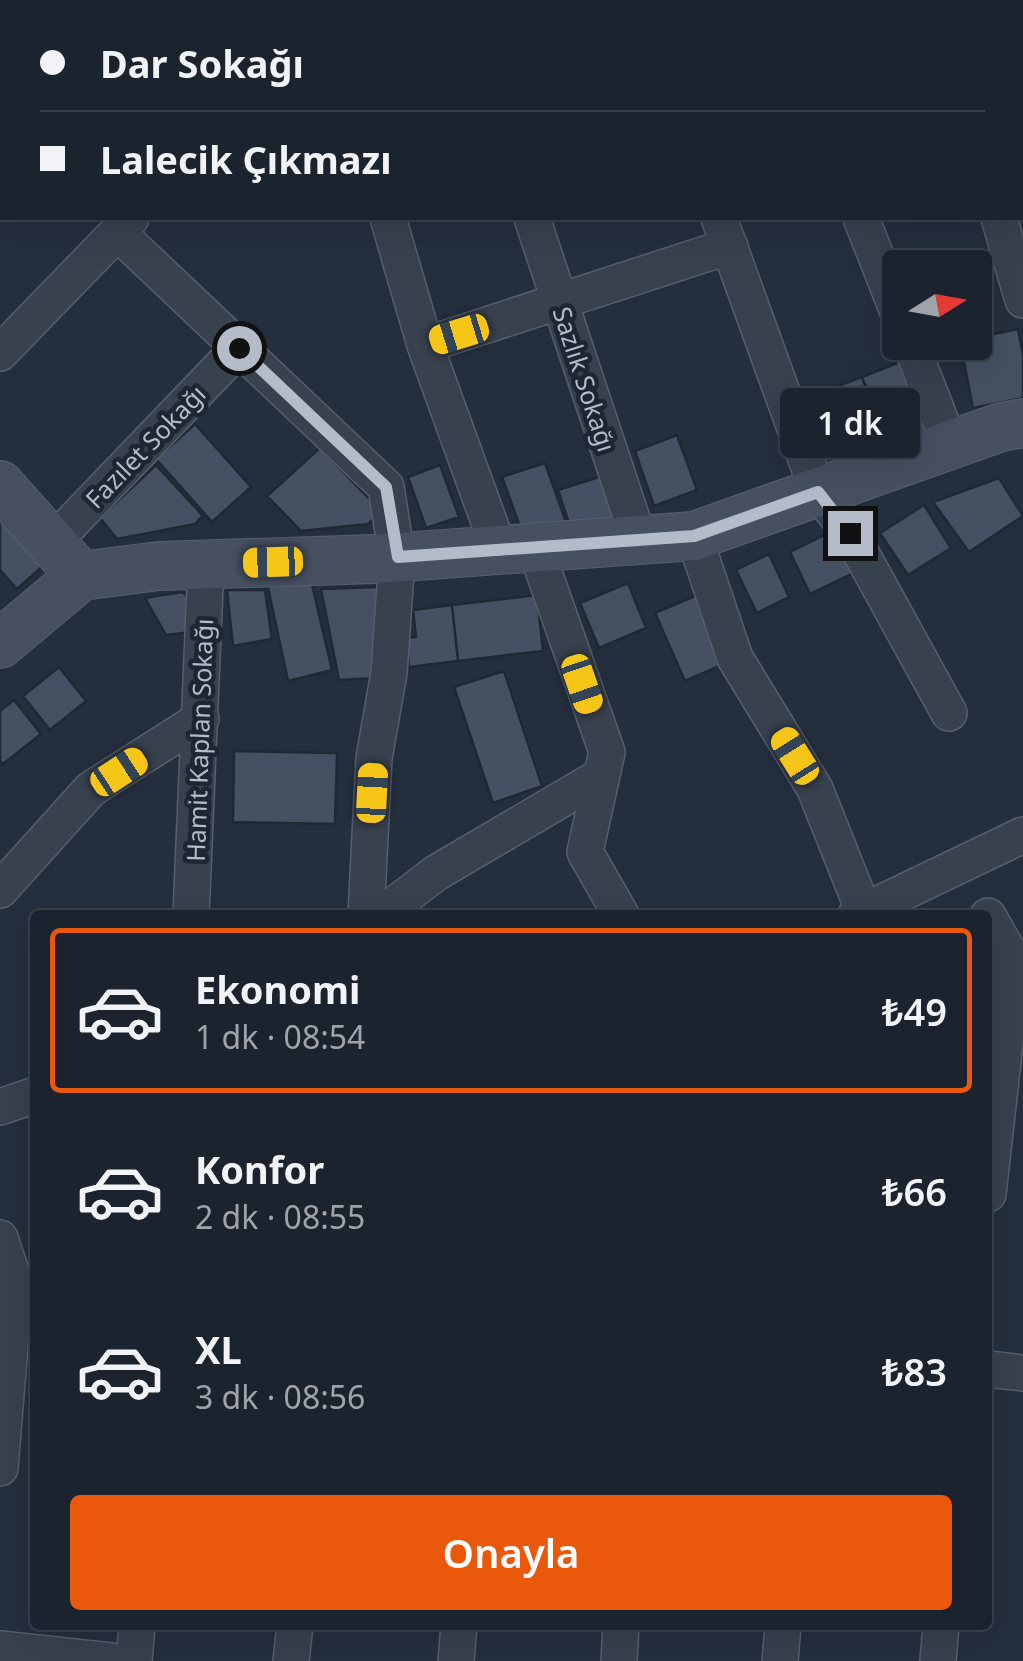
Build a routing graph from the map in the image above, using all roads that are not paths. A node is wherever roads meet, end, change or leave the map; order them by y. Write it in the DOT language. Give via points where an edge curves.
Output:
graph roads {
  1 [pos="389,220"];
  2 [pos="533,220"];
  3 [pos="863,220"];
  4 [pos="1000,220"];
  5 [pos="124,224"];
  6 [pos="724,232"];
  7 [pos="882,270"];
  8 [pos="1023,300"];
  9 [pos="560,303"];
  10 [pos="425,345"];
  11 [pos="239,348"];
  12 [pos="0,353"];
  13 [pos="917,360"];
  14 [pos="1023,423"];
  15 [pos="950,445"];
  16 [pos="0,485"];
  17 [pos="818,492"];
  18 [pos="694,536"];
  19 [pos="639,540"];
  20 [pos="518,549"];
  21 [pos="398,557"];
  22 [pos="66,560"];
  23 [pos="206,564"];
  24 [pos="0,644"];
  25 [pos="948,712"];
  26 [pos="200,719"];
  27 [pos="601,776"];
  28 [pos="1023,835"];
  29 [pos="959,866"];
  30 [pos="2,883"];
  31 [pos="191,910"];
  32 [pos="366,910"];
  33 [pos="388,910"];
  34 [pos="619,910"];
  35 [pos="859,910"];
  36 [pos="868,910"];
  37 [pos="984,910"];
  38 [pos="992,923"];
  39 [pos="1007,991"];
  40 [pos="30,1096"];
  41 [pos="0,1107"];
  42 [pos="992,1151"];
  43 [pos="0,1238"];
  44 [pos="17,1285"];
  45 [pos="992,1369"];
  46 [pos="1023,1373"];
  47 [pos="0,1468"];
  48 [pos="137,1630"];
  49 [pos="295,1630"];
  50 [pos="459,1630"];
  51 [pos="620,1630"];
  52 [pos="783,1630"];
  53 [pos="940,1630"];
  54 [pos="0,1649"];
  55 [pos="111,1661"];
  56 [pos="134,1661"];
  57 [pos="292,1661"];
  58 [pos="456,1661"];
  59 [pos="618,1661"];
  60 [pos="780,1661"];
  61 [pos="938,1661"];
  1 -- 10 [label="street"];
  2 -- 9 [label="street, Sazlık Sokağı"];
  3 -- 7 [label="street"];
  4 -- 8 [label="street"];
  5 -- 11 [label="street"];
  5 -- 12 [label="street"];
  6 -- 9 [label="street"];
  6 -- 17 [label="street"];
  9 -- 10 [label="street"];
  9 -- 19 [label="street, Sazlık Sokağı"];
  10 -- 20 [label="street"];
  11 -- 21 [label="street" via="386,487"];
  11 -- 22 [label="street, Fazılet Sokağı"];
  13 -- 15 [label="street"];
  14 -- 15 [label="street"];
  15 -- 17 [label="street"];
  16 -- 22 [label="street"];
  17 -- 18 [label="street"];
  17 -- 25 [label="street" via="850,533"];
  18 -- 19 [label="street"];
  18 -- 35 [label="street" via="735,658 815,789"];
  19 -- 20 [label="street"];
  20 -- 21 [label="street"];
  20 -- 27 [label="street" via="606,752"];
  21 -- 23 [label="street"];
  21 -- 32 [label="street" via="374,758"];
  22 -- 23 [label="street"];
  22 -- 24 [label="street"];
  23 -- 26 [label="street, Hamit Kaplan Sokağı"];
  26 -- 30 [label="street" via="91,789"];
  26 -- 31 [label="street, Hamit Kaplan Sokağı"];
  27 -- 33 [label="street" via="436,873"];
  27 -- 34 [label="street" via="584,852"];
  28 -- 29 [label="street"];
  29 -- 36 [label="street"];
  29 -- 37 [label="street"];
  38 -- 39 [label="street" via="1008,950"];
  39 -- 42 [label="street"];
  40 -- 41 [label="street"];
  43 -- 44 [label="street"];
  44 -- 47 [label="street"];
  45 -- 46 [label="street"];
  48 -- 56 [label="street"];
  49 -- 57 [label="street"];
  50 -- 58 [label="street"];
  51 -- 59 [label="street"];
  52 -- 60 [label="street"];
  53 -- 61 [label="street"];
  54 -- 55 [label="street"];
}
